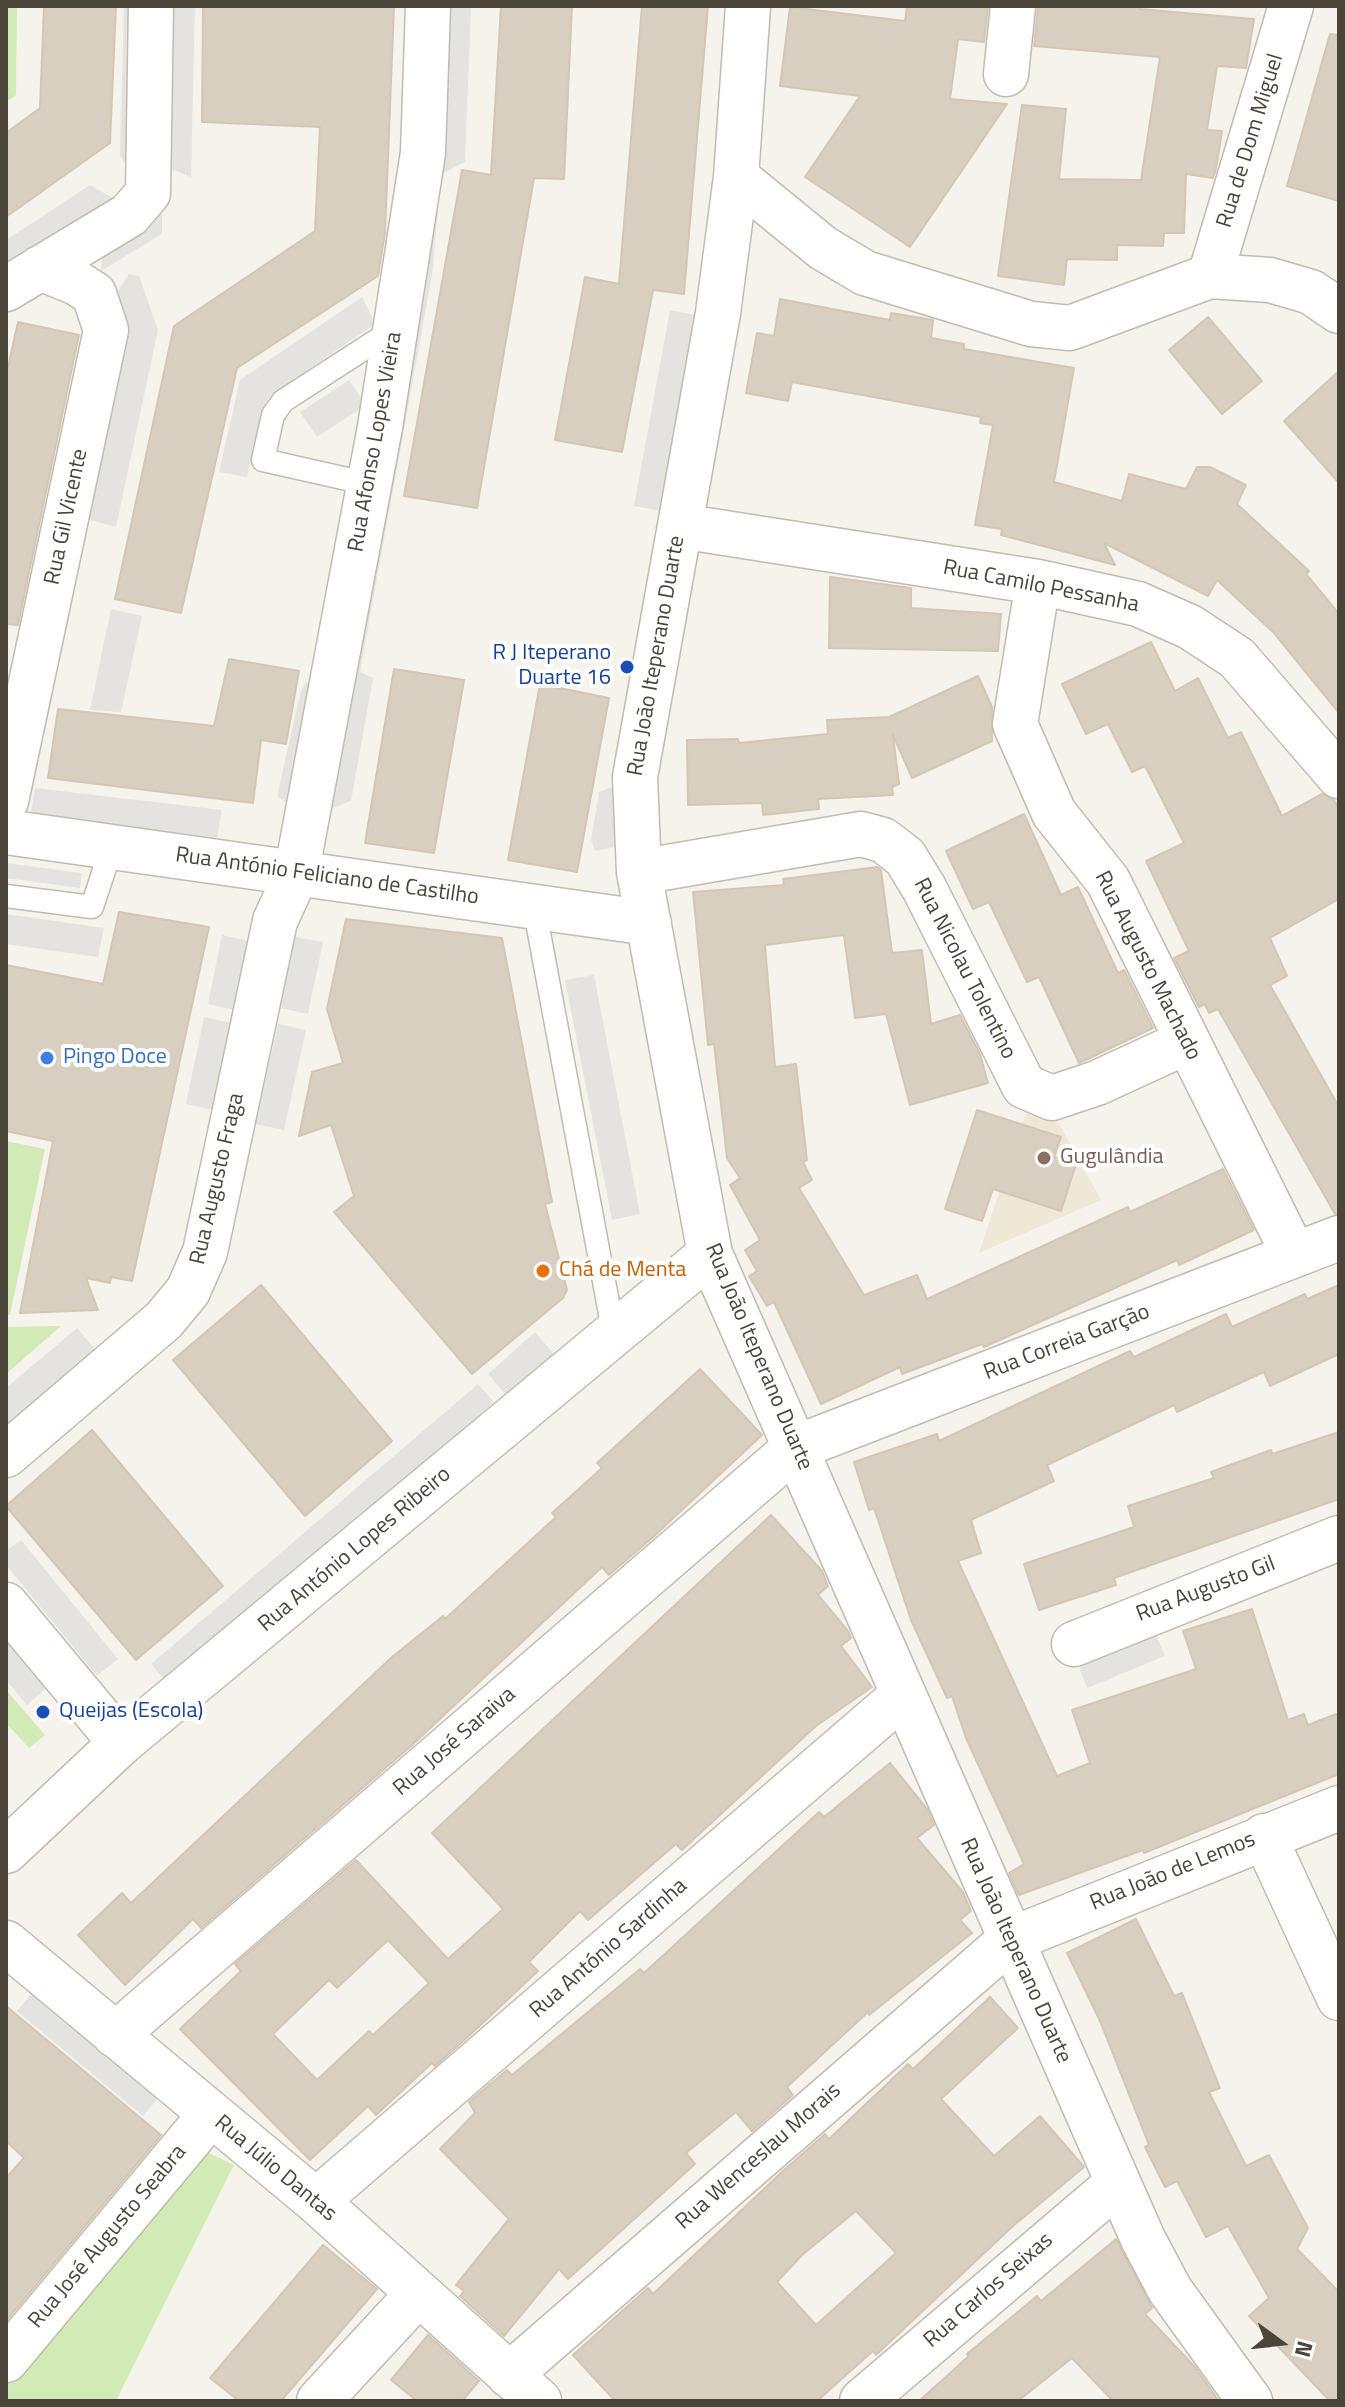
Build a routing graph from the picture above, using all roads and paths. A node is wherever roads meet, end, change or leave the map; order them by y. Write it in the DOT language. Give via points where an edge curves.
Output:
graph roads {
  1 [pos="151,6"];
  2 [pos="428,6"];
  3 [pos="748,6"];
  4 [pos="1013,6"];
  5 [pos="1291,6"];
  6 [pos="1006,74"];
  7 [pos="736,177"];
  8 [pos="1210,276"];
  9 [pos="23,278"];
  10 [pos="1339,311"];
  11 [pos="396,329"];
  12 [pos="369,484"];
  13 [pos="680,526"];
  14 [pos="1038,582"];
  15 [pos="1339,776"];
  16 [pos="6,801"];
  17 [pos="6,832"];
  18 [pos="112,846"];
  19 [pos="639,872"];
  20 [pos="296,875"];
  21 [pos="6,896"];
  22 [pos="534,906"];
  23 [pos="649,923"];
  24 [pos="1186,1042"];
  25 [pos="1339,1238"];
  26 [pos="710,1254"];
  27 [pos="1294,1255"];
  28 [pos="614,1335"];
  29 [pos="795,1448"];
  30 [pos="6,1455"];
  31 [pos="1339,1538"];
  32 [pos="6,1605"];
  33 [pos="1074,1644"];
  34 [pos="902,1696"];
  35 [pos="121,1743"];
  36 [pos="1339,1808"];
  37 [pos="1264,1836"];
  38 [pos="6,1851"];
  39 [pos="1010,1940"];
  40 [pos="6,1943"];
  41 [pos="1339,1998"];
  42 [pos="115,2035"];
  43 [pos="211,2114"];
  44 [pos="1118,2183"];
  45 [pos="316,2201"];
  46 [pos="417,2295"];
  47 [pos="6,2360"];
  48 [pos="524,2388"];
  49 [pos="319,2401"];
  50 [pos="862,2401"];
  51 [pos="1250,2401"];
  1 -- 9 [label="street, Rua Gil Vicente" via="148,193 129,215"];
  2 -- 11 [label="street, Rua Afonso Lopes Vieira" via="423,153"];
  3 -- 7 [label="street, Rua João Iteperano Duarte"];
  4 -- 6 [label="street"];
  5 -- 8 [label="street, Rua de Dom Miguel"];
  7 -- 8 [label="street" via="823,248 865,273 1031,324 1070,328"];
  7 -- 13 [label="street, Rua João Iteperano Duarte"];
  8 -- 10 [label="street" via="1270,280 1311,292"];
  9 -- 16 [label="street, Rua Gil Vicente" via="77,283 94,294 106,330"];
  11 -- 12 [label="street, Rua Afonso Lopes Vieira"];
  11 -- 12 [label="lane" via="283,401 273,415 263,460"];
  12 -- 20 [label="street, Rua Afonso Lopes Vieira"];
  13 -- 14 [label="street, Rua Camilo Pessanha"];
  13 -- 19 [label="street, Rua João Iteperano Duarte" via="635,777"];
  14 -- 15 [label="street, Rua Camilo Pessanha" via="1138,604 1190,627 1237,658"];
  14 -- 24 [label="street, Rua Augusto Machado" via="1015,724 1054,813 1108,881"];
  17 -- 18 [label="street, Rua António Feliciano de Castilho"];
  18 -- 20 [label="street, Rua António Feliciano de Castilho"];
  18 -- 21 [label="lane" via="92,907"];
  19 -- 23 [label="street, Rua João Iteperano Duarte"];
  19 -- 24 [label="street, Rua Nicolau Tolentino" via="861,834 883,840 905,857 924,888 1024,1086 1052,1098"];
  20 -- 22 [label="street, Rua António Feliciano de Castilho"];
  20 -- 30 [label="street, Rua Augusto Fraga" via="275,921 205,1252 188,1291 145,1339"];
  22 -- 23 [label="street, Rua António Feliciano de Castilho"];
  22 -- 28 [label="lane"];
  23 -- 26 [label="street, Rua João Iteperano Duarte"];
  24 -- 27 [label="street, Rua Augusto Machado"];
  25 -- 27 [label="street, Rua Correia Garção"];
  26 -- 28 [label="street, Rua António Lopes Ribeiro"];
  26 -- 29 [label="street, Rua João Iteperano Duarte"];
  27 -- 29 [label="street, Rua Correia Garção"];
  28 -- 35 [label="street, Rua António Lopes Ribeiro"];
  29 -- 34 [label="street, Rua João Iteperano Duarte"];
  29 -- 42 [label="street, Rua José Saraiva"];
  31 -- 33 [label="street, Rua Augusto Gil"];
  32 -- 35 [label="street"];
  34 -- 39 [label="street, Rua João Iteperano Duarte"];
  34 -- 45 [label="street, Rua António Sardinha"];
  35 -- 38 [label="street, Rua António Lopes Ribeiro"];
  36 -- 37 [label="street, Rua João de Lemos"];
  37 -- 39 [label="street, Rua João de Lemos"];
  37 -- 41 [label="street"];
  39 -- 44 [label="street, Rua João Iteperano Duarte"];
  39 -- 48 [label="street, Rua Wenceslau Morais"];
  40 -- 42 [label="street, Rua Júlio Dantas"];
  42 -- 43 [label="street, Rua Júlio Dantas"];
  43 -- 45 [label="street, Rua Júlio Dantas"];
  43 -- 47 [label="street, Rua José Augusto Seabra"];
  44 -- 50 [label="street, Rua Carlos Seixas"];
  44 -- 51 [label="street, Rua João Iteperano Duarte" via="1170,2290"];
  45 -- 46 [label="street, Rua Júlio Dantas"];
  46 -- 48 [label="street, Rua Júlio Dantas"];
  46 -- 49 [label="street"];
}
